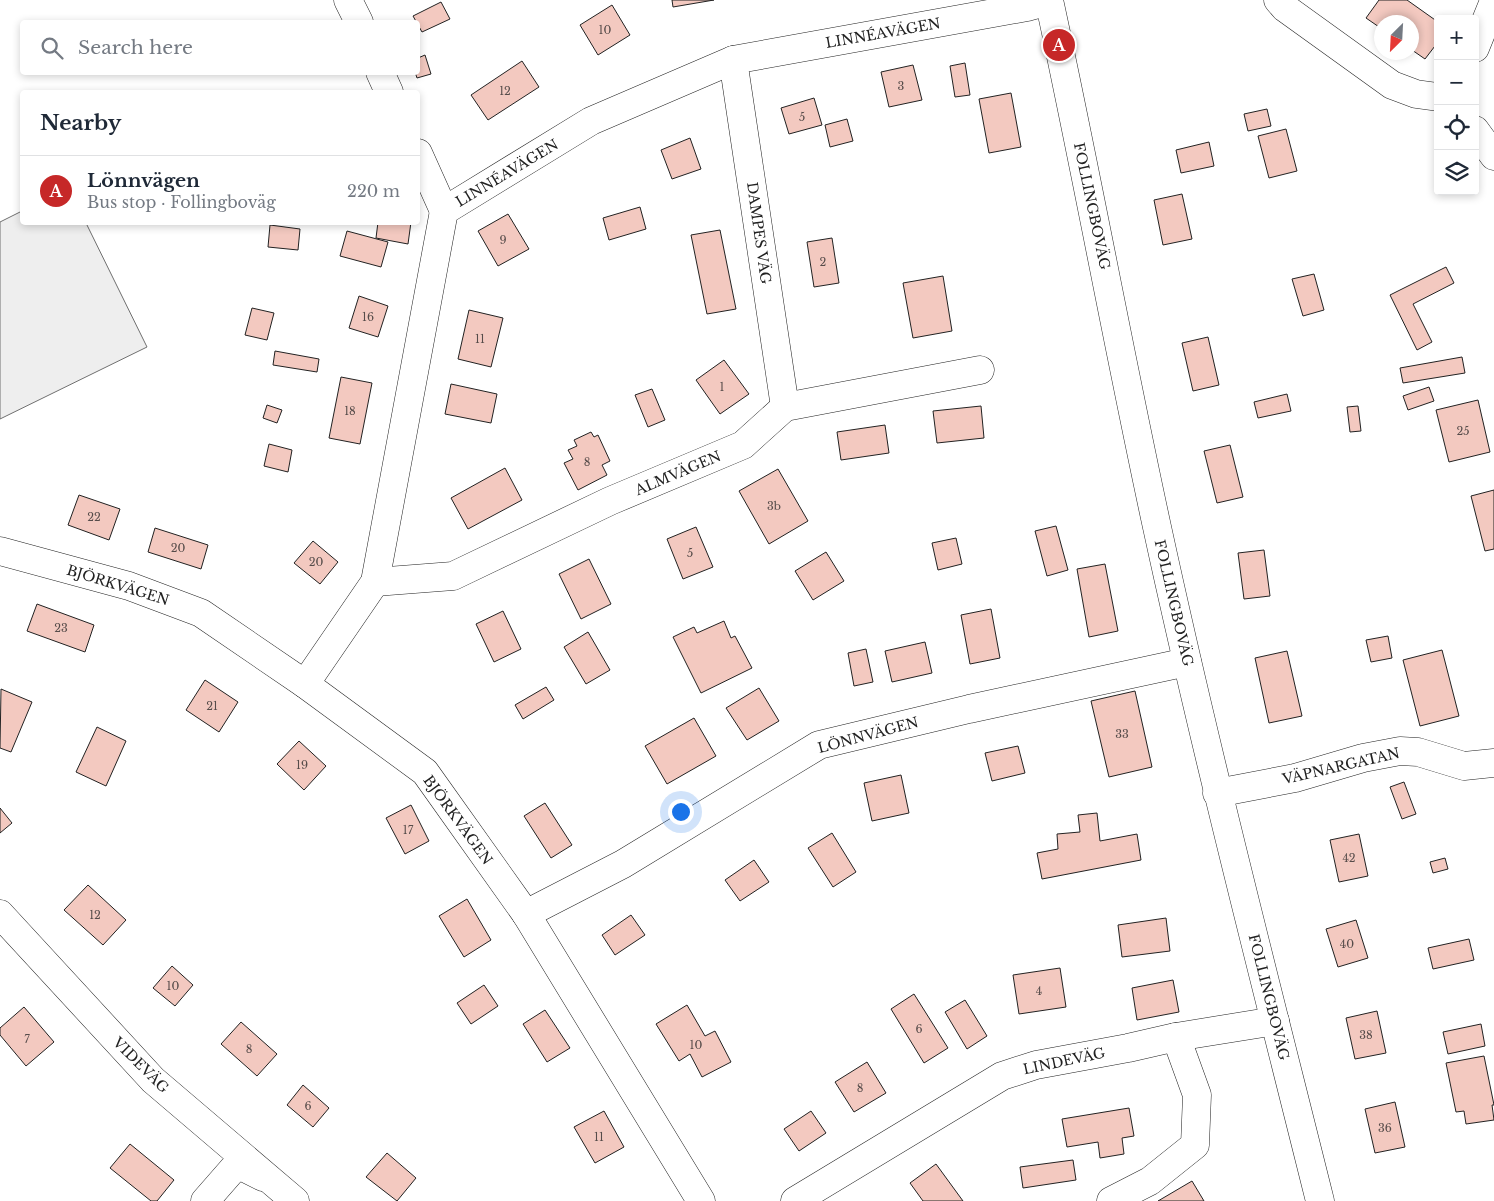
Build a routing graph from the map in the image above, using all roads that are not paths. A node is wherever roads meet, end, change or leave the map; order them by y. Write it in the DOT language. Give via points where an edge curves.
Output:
graph roads {
  1 [pos="348,0"];
  2 [pos="1049,0"];
  3 [pos="1278,0"];
  4 [pos="1494,1"];
  5 [pos="357,20"];
  6 [pos="1479,38"];
  7 [pos="733,60"];
  8 [pos="381,75"];
  9 [pos="388,90"];
  10 [pos="1434,96"];
  11 [pos="1479,135"];
  12 [pos="1494,156"];
  13 [pos="420,158"];
  14 [pos="444,211"];
  15 [pos="980,370"];
  16 [pos="784,407"];
  17 [pos="0,551"];
  18 [pos="375,582"];
  19 [pos="1187,662"];
  20 [pos="305,684"];
  21 [pos="1494,763"];
  22 [pos="1217,793"];
  23 [pos="0,914"];
  24 [pos="526,914"];
  25 [pos="1275,1021"];
  26 [pos="1176,1037"];
  27 [pos="274,1183"];
  28 [pos="205,1201"];
  29 [pos="295,1201"];
  30 [pos="701,1201"];
  31 [pos="795,1201"];
  32 [pos="1111,1201"];
  33 [pos="1320,1201"];
  1 -- 5 [label="street"];
  2 -- 7 [label="street, LINNÉAVÄGEN" via="1027,7"];
  2 -- 19 [label="street, FOLLINGBOVÄG"];
  3 -- 10 [label="street" via="1284,8 1392,85"];
  4 -- 6 [label="street"];
  7 -- 14 [label="street, LINNÉAVÄGEN" via="591,121"];
  7 -- 16 [label="street, DAMPES VÄG"];
  8 -- 9 [label="street"];
  11 -- 12 [label="street"];
  13 -- 14 [label="street"];
  14 -- 18 [label="street, LINNÉAVÄGEN"];
  15 -- 16 [label="street"];
  16 -- 18 [label="street, ALMVÄGEN" via="743,445 610,501 453,576"];
  17 -- 20 [label="street, BJÖRKVÄGEN" via="129,586 201,613"];
  18 -- 20 [label="street, LINNÉAVÄGEN"];
  19 -- 22 [label="street, FOLLINGBOVÄG"];
  19 -- 24 [label="street, LÖNNVÄGEN" via="819,745 624,864"];
  20 -- 24 [label="street, BJÖRKVÄGEN" via="425,772"];
  21 -- 22 [label="street, VÄPNARGATAN" via="1464,766 1400,750 1295,778"];
  22 -- 25 [label="street, FOLLINGBOVÄG"];
  23 -- 27 [label="street, VIDEVÄG" via="153,1080"];
  24 -- 30 [label="street, BJÖRKVÄGEN"];
  25 -- 26 [label="street, LINDEVÄG"];
  25 -- 33 [label="street, FOLLINGBOVÄG"];
  26 -- 31 [label="street, LINDEVÄG" via="1036,1065 1002,1076"];
  26 -- 32 [label="street" via="1197,1095 1195,1145 1150,1181"];
  27 -- 28 [label="street" via="241,1166 232,1169"];
  27 -- 29 [label="street, VIDEVÄG"];
}
